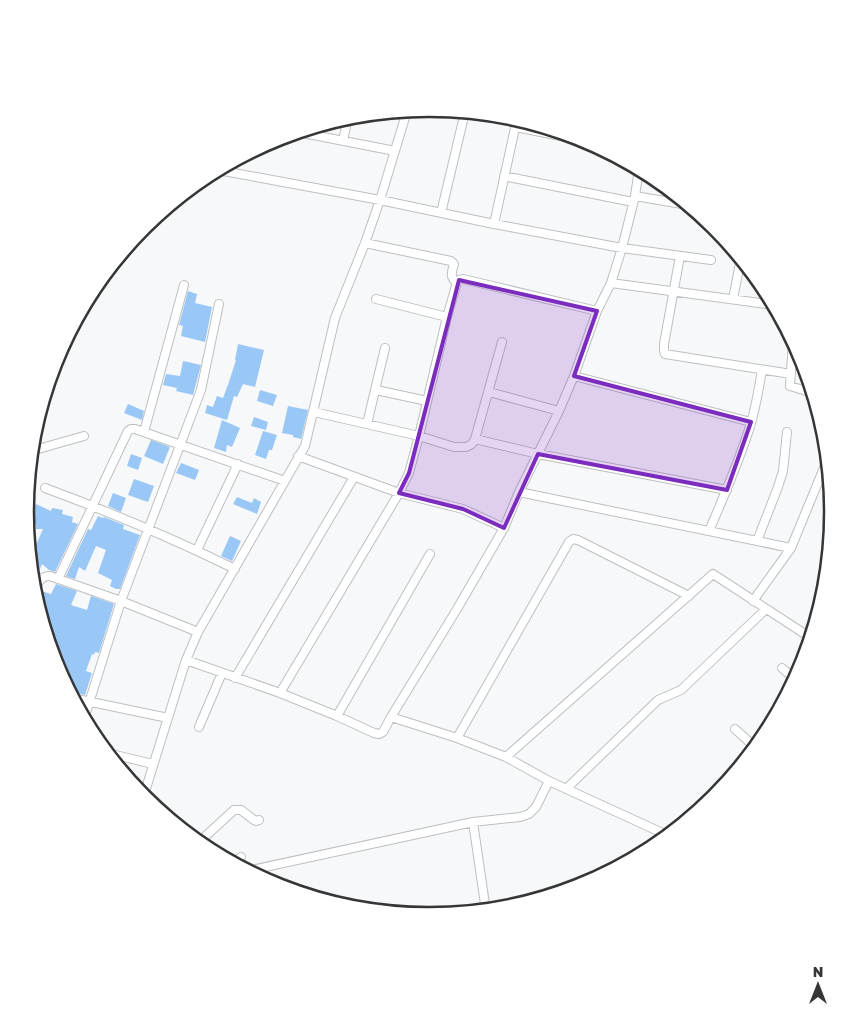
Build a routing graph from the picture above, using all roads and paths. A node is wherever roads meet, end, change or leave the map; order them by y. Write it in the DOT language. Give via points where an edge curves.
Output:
graph roads {
  1 [pos="405,118"];
  2 [pos="463,119"];
  3 [pos="346,126"];
  4 [pos="516,127"];
  5 [pos="313,135"];
  6 [pos="343,141"];
  7 [pos="394,151"];
  8 [pos="228,172"];
  9 [pos="504,176"];
  10 [pos="638,177"];
  11 [pos="634,199"];
  12 [pos="380,200"];
  13 [pos="676,204"];
  14 [pos="441,213"];
  15 [pos="494,224"];
  16 [pos="365,243"];
  17 [pos="622,248"];
  18 [pos="680,256"];
  19 [pos="711,260"];
  20 [pos="739,267"];
  21 [pos="457,282"];
  22 [pos="611,283"];
  23 [pos="184,285"];
  24 [pos="674,291"];
  25 [pos="376,299"];
  26 [pos="732,299"];
  27 [pos="218,304"];
  28 [pos="764,304"];
  29 [pos="598,311"];
  30 [pos="447,317"];
  31 [pos="502,342"];
  32 [pos="385,348"];
  33 [pos="793,358"];
  34 [pos="762,370"];
  35 [pos="791,374"];
  36 [pos="574,376"];
  37 [pos="376,390"];
  38 [pos="805,390"];
  39 [pos="489,392"];
  40 [pos="427,402"];
  41 [pos="558,411"];
  42 [pos="314,412"];
  43 [pos="751,422"];
  44 [pos="367,424"];
  45 [pos="144,432"];
  46 [pos="787,432"];
  47 [pos="84,436"];
  48 [pos="419,436"];
  49 [pos="475,439"];
  50 [pos="181,445"];
  51 [pos="39,448"];
  52 [pos="538,454"];
  53 [pos="298,456"];
  54 [pos="238,464"];
  55 [pos="822,473"];
  56 [pos="354,477"];
  57 [pos="285,481"];
  58 [pos="46,488"];
  59 [pos="727,490"];
  60 [pos="519,492"];
  61 [pos="399,493"];
  62 [pos="93,506"];
  63 [pos="504,528"];
  64 [pos="149,530"];
  65 [pos="709,531"];
  66 [pos="756,541"];
  67 [pos="791,548"];
  68 [pos="198,550"];
  69 [pos="430,554"];
  70 [pos="236,569"];
  71 [pos="58,579"];
  72 [pos="40,582"];
  73 [pos="688,596"];
  74 [pos="121,601"];
  75 [pos="753,601"];
  76 [pos="766,609"];
  77 [pos="198,632"];
  78 [pos="805,634"];
  79 [pos="186,660"];
  80 [pos="782,668"];
  81 [pos="222,673"];
  82 [pos="789,674"];
  83 [pos="234,678"];
  84 [pos="280,693"];
  85 [pos="82,700"];
  86 [pos="90,702"];
  87 [pos="87,710"];
  88 [pos="337,716"];
  89 [pos="391,717"];
  90 [pos="168,718"];
  91 [pos="199,727"];
  92 [pos="735,729"];
  93 [pos="457,738"];
  94 [pos="750,743"];
  95 [pos="117,755"];
  96 [pos="506,757"];
  97 [pos="153,764"];
  98 [pos="549,781"];
  99 [pos="146,788"];
  100 [pos="566,789"];
  101 [pos="259,820"];
  102 [pos="473,822"];
  103 [pos="661,832"];
  104 [pos="204,837"];
  105 [pos="241,857"];
  106 [pos="239,859"];
  107 [pos="258,869"];
  108 [pos="485,903"];
  1 -- 7 [label="street"];
  2 -- 14 [label="street"];
  3 -- 6 [label="street"];
  4 -- 9 [label="street"];
  5 -- 6 [label="street"];
  6 -- 7 [label="street"];
  7 -- 12 [label="street"];
  8 -- 12 [label="street"];
  9 -- 11 [label="street"];
  9 -- 15 [label="street"];
  10 -- 11 [label="street"];
  11 -- 13 [label="street"];
  11 -- 17 [label="street"];
  12 -- 14 [label="street"];
  12 -- 16 [label="street"];
  14 -- 15 [label="street"];
  15 -- 17 [label="street"];
  16 -- 21 [label="street" via="451,261 454,264 452,278"];
  16 -- 42 [label="street" via="335,318"];
  17 -- 18 [label="street"];
  17 -- 22 [label="street"];
  18 -- 19 [label="street"];
  18 -- 24 [label="street"];
  20 -- 26 [label="street"];
  21 -- 29 [label="street" via="462,279"];
  21 -- 30 [label="street"];
  22 -- 24 [label="street"];
  22 -- 29 [label="street"];
  23 -- 45 [label="street"];
  24 -- 26 [label="street"];
  24 -- 34 [label="street" via="664,344 666,354"];
  25 -- 30 [label="street"];
  26 -- 28 [label="street"];
  27 -- 50 [label="street" via="201,390"];
  29 -- 36 [label="street"];
  30 -- 40 [label="street"];
  31 -- 39 [label="street"];
  32 -- 37 [label="street"];
  33 -- 35 [label="street"];
  34 -- 35 [label="street"];
  34 -- 43 [label="street"];
  35 -- 38 [label="street" via="790,386"];
  36 -- 41 [label="street"];
  36 -- 43 [label="street"];
  37 -- 40 [label="street"];
  37 -- 44 [label="street"];
  39 -- 41 [label="street"];
  39 -- 49 [label="street"];
  40 -- 48 [label="street"];
  41 -- 52 [label="street"];
  42 -- 44 [label="street"];
  42 -- 53 [label="street" via="305,446"];
  43 -- 59 [label="street"];
  44 -- 48 [label="street"];
  45 -- 50 [label="street"];
  45 -- 62 [label="street" via="128,431"];
  46 -- 66 [label="street" via="783,471"];
  47 -- 51 [label="street"];
  48 -- 49 [label="street" via="454,447 466,447"];
  48 -- 61 [label="street" via="409,473"];
  49 -- 52 [label="street"];
  50 -- 54 [label="street"];
  50 -- 64 [label="street"];
  52 -- 59 [label="street"];
  52 -- 60 [label="street"];
  53 -- 56 [label="street"];
  53 -- 57 [label="street"];
  54 -- 57 [label="street"];
  54 -- 68 [label="street"];
  55 -- 67 [label="street"];
  56 -- 61 [label="street"];
  56 -- 83 [label="street"];
  57 -- 70 [label="street"];
  58 -- 62 [label="street"];
  59 -- 65 [label="street"];
  60 -- 63 [label="street"];
  60 -- 65 [label="street"];
  61 -- 63 [label="street" via="463,509"];
  61 -- 84 [label="street"];
  62 -- 64 [label="street"];
  62 -- 71 [label="street"];
  63 -- 89 [label="street"];
  64 -- 68 [label="street"];
  64 -- 74 [label="street"];
  65 -- 66 [label="street"];
  66 -- 67 [label="street"];
  67 -- 75 [label="street"];
  68 -- 70 [label="street"];
  69 -- 88 [label="street"];
  70 -- 77 [label="street"];
  71 -- 72 [label="street" via="44,576"];
  71 -- 74 [label="street"];
  73 -- 75 [label="street" via="713,574"];
  73 -- 93 [label="street" via="573,539"];
  73 -- 96 [label="street"];
  74 -- 77 [label="street"];
  74 -- 86 [label="street"];
  75 -- 76 [label="street"];
  76 -- 78 [label="street"];
  76 -- 100 [label="street" via="681,690 658,700"];
  77 -- 79 [label="street"];
  79 -- 81 [label="street"];
  79 -- 90 [label="street"];
  80 -- 82 [label="street"];
  81 -- 83 [label="street"];
  81 -- 91 [label="street"];
  83 -- 84 [label="street"];
  84 -- 88 [label="street"];
  85 -- 86 [label="street"];
  86 -- 87 [label="street"];
  86 -- 90 [label="street"];
  88 -- 89 [label="street" via="379,734"];
  89 -- 93 [label="street"];
  90 -- 97 [label="street"];
  92 -- 94 [label="street"];
  93 -- 96 [label="street"];
  95 -- 97 [label="street"];
  96 -- 98 [label="street"];
  97 -- 99 [label="street"];
  98 -- 100 [label="street"];
  98 -- 102 [label="street" via="529,814"];
  100 -- 103 [label="street"];
  101 -- 104 [label="street" via="241,810 234,810"];
  102 -- 107 [label="street"];
  102 -- 108 [label="street"];
  105 -- 106 [label="street"];
}
